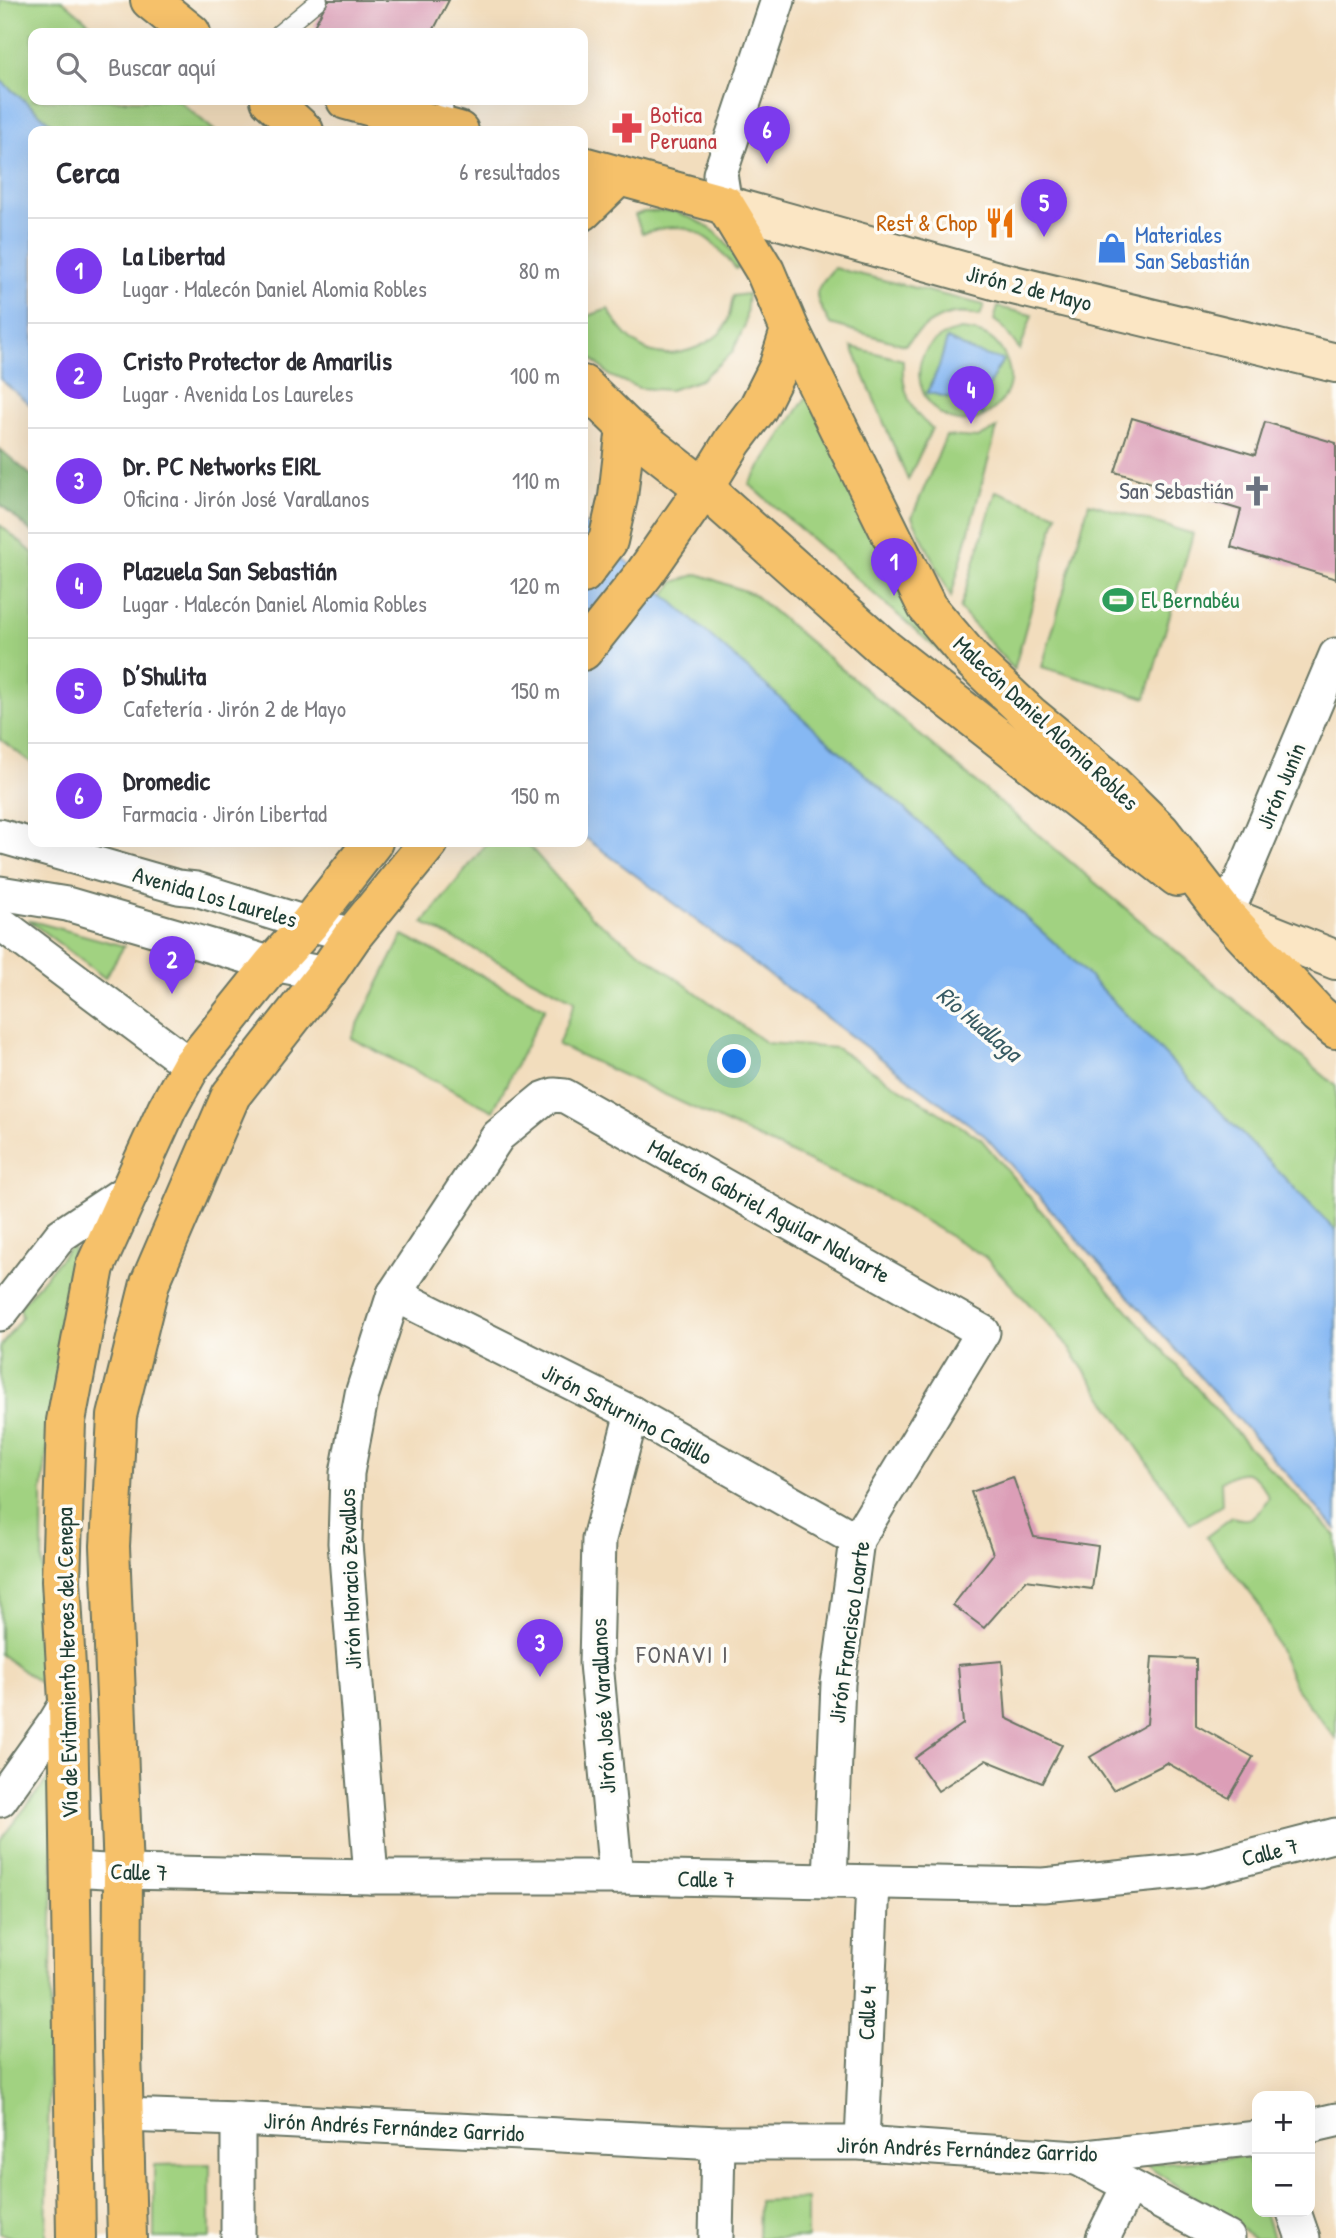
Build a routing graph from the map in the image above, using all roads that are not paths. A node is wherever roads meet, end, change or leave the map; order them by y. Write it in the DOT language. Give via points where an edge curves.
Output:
graph roads {
  1 [pos="150,0"];
  2 [pos="778,0"];
  3 [pos="322,1"];
  4 [pos="185,28"];
  5 [pos="286,28"];
  6 [pos="275,105"];
  7 [pos="373,105"];
  8 [pos="450,119"];
  9 [pos="299,126"];
  10 [pos="588,167"];
  11 [pos="619,176"];
  12 [pos="725,205"];
  13 [pos="588,206"];
  14 [pos="790,330"];
  15 [pos="1336,363"];
  16 [pos="588,390"];
  17 [pos="626,426"];
  18 [pos="704,488"];
  19 [pos="588,567"];
  20 [pos="588,645"];
  21 [pos="1336,655"];
  22 [pos="0,836"];
  23 [pos="28,844"];
  24 [pos="38,847"];
  25 [pos="369,847"];
  26 [pos="425,847"];
  27 [pos="0,893"];
  28 [pos="1226,916"];
  29 [pos="0,923"];
  30 [pos="310,924"];
  31 [pos="353,935"];
  32 [pos="1336,960"];
  33 [pos="273,964"];
  34 [pos="326,974"];
  35 [pos="1336,1029"];
  36 [pos="191,1066"];
  37 [pos="554,1095"];
  38 [pos="130,1189"];
  39 [pos="394,1294"];
  40 [pos="0,1314"];
  41 [pos="983,1332"];
  42 [pos="632,1413"];
  43 [pos="857,1540"];
  44 [pos="68,1701"];
  45 [pos="0,1800"];
  46 [pos="1336,1835"];
  47 [pos="71,1869"];
  48 [pos="123,1872"];
  49 [pos="371,1877"];
  50 [pos="615,1877"];
  51 [pos="830,1881"];
  52 [pos="873,1882"];
  53 [pos="124,2115"];
  54 [pos="238,2119"];
  55 [pos="1336,2120"];
  56 [pos="1315,2125"];
  57 [pos="1252,2139"];
  58 [pos="718,2143"];
  59 [pos="862,2143"];
  60 [pos="1077,2158"];
  61 [pos="1128,2187"];
  62 [pos="1296,2217"];
  63 [pos="76,2238"];
  64 [pos="127,2238"];
  65 [pos="238,2238"];
  66 [pos="716,2238"];
  67 [pos="1103,2238"];
  68 [pos="1228,2238"];
  69 [pos="1303,2238"];
  1 -- 4 [label="main road"];
  2 -- 12 [label="street" via="720,174"];
  3 -- 5 [label="lane"];
  6 -- 9 [label="main road"];
  7 -- 8 [label="main road"];
  10 -- 11 [label="main road"];
  11 -- 12 [label="main road"];
  11 -- 13 [label="main road"];
  12 -- 14 [label="main road, Malecón Daniel Alomia Robles" via="765,271"];
  12 -- 15 [label="street, Jirón 2 de Mayo" via="1001,282"];
  14 -- 18 [label="main road" via="758,408"];
  14 -- 28 [label="main road, Malecón Daniel Alomia Robles" via="927,607 973,661 1160,831"];
  16 -- 17 [label="main road, Malecón Daniel Alomia Robles"];
  17 -- 18 [label="main road, Malecón Daniel Alomia Robles"];
  17 -- 19 [label="main road" via="608,541"];
  18 -- 20 [label="main road"];
  18 -- 28 [label="main road, Malecón Daniel Alomia Robles" via="886,649"];
  21 -- 28 [label="street, Jirón Junín"];
  22 -- 23 [label="street, Avenida Los Laureles"];
  24 -- 30 [label="street, Avenida Los Laureles"];
  25 -- 30 [label="main road, Vía de Evitamiento Heroes del Cenepa"];
  26 -- 31 [label="main road, Vía de Evitamiento Heroes del Cenepa"];
  27 -- 33 [label="street, Avenida Los Laureles" via="67,904"];
  28 -- 32 [label="street"];
  28 -- 35 [label="main road, Malecón Daniel Alomia Robles"];
  29 -- 36 [label="street"];
  30 -- 31 [label="street, Avenida Los Laureles"];
  30 -- 33 [label="main road, Vía de Evitamiento Heroes del Cenepa"];
  31 -- 34 [label="main road, Vía de Evitamiento Heroes del Cenepa"];
  33 -- 34 [label="street, Avenida Los Laureles"];
  33 -- 36 [label="main road, Vía de Evitamiento Heroes del Cenepa"];
  34 -- 48 [label="main road, Vía de Evitamiento Heroes del Cenepa" via="231,1096 150,1283 117,1416 110,1546"];
  36 -- 38 [label="main road, Vía de Evitamiento Heroes del Cenepa"];
  37 -- 39 [label="street, Jirón Horacio Zevallos" via="498,1136"];
  37 -- 41 [label="street, Malecón Gabriel Aguilar Nalvarte" via="565,1096"];
  38 -- 40 [label="street" via="61,1235"];
  38 -- 44 [label="main road, Vía de Evitamiento Heroes del Cenepa" via="94,1267 66,1421 61,1581"];
  39 -- 42 [label="street, Jirón Saturnino Cadillo"];
  39 -- 49 [label="street, Jirón Horacio Zevallos" via="362,1394 347,1473 345,1543"];
  41 -- 43 [label="street, Jirón Francisco Loarte"];
  42 -- 43 [label="street, Jirón Saturnino Cadillo"];
  42 -- 50 [label="street, Jirón José Varallanos" via="599,1539 596,1663"];
  43 -- 51 [label="street, Jirón Francisco Loarte" via="838,1683"];
  44 -- 45 [label="street"];
  44 -- 47 [label="main road, Vía de Evitamiento Heroes del Cenepa"];
  46 -- 52 [label="street, Calle 7" via="1200,1870 1043,1885"];
  47 -- 48 [label="street, Calle 7"];
  47 -- 63 [label="main road, Vía de Evitamiento Heroes del Cenepa"];
  48 -- 49 [label="street, Calle 7"];
  48 -- 53 [label="main road, Vía de Evitamiento Heroes del Cenepa"];
  49 -- 50 [label="street, Calle 7"];
  50 -- 51 [label="street, Calle 7"];
  51 -- 52 [label="street, Calle 7"];
  52 -- 59 [label="street, Calle 4"];
  53 -- 54 [label="street, Jirón Andrés Fernández Garrido"];
  53 -- 64 [label="main road, Vía de Evitamiento Heroes del Cenepa"];
  54 -- 58 [label="street, Jirón Andrés Fernández Garrido"];
  54 -- 65 [label="street, Jirón Andrés Fernández Garrido"];
  55 -- 56 [label="street"];
  57 -- 60 [label="street, Jirón Andrés Fernández Garrido"];
  58 -- 59 [label="street, Jirón Andrés Fernández Garrido"];
  58 -- 66 [label="street"];
  59 -- 60 [label="street, Jirón Andrés Fernández Garrido"];
  60 -- 61 [label="street"];
  61 -- 67 [label="street"];
  61 -- 68 [label="street"];
  62 -- 69 [label="street"];
}
